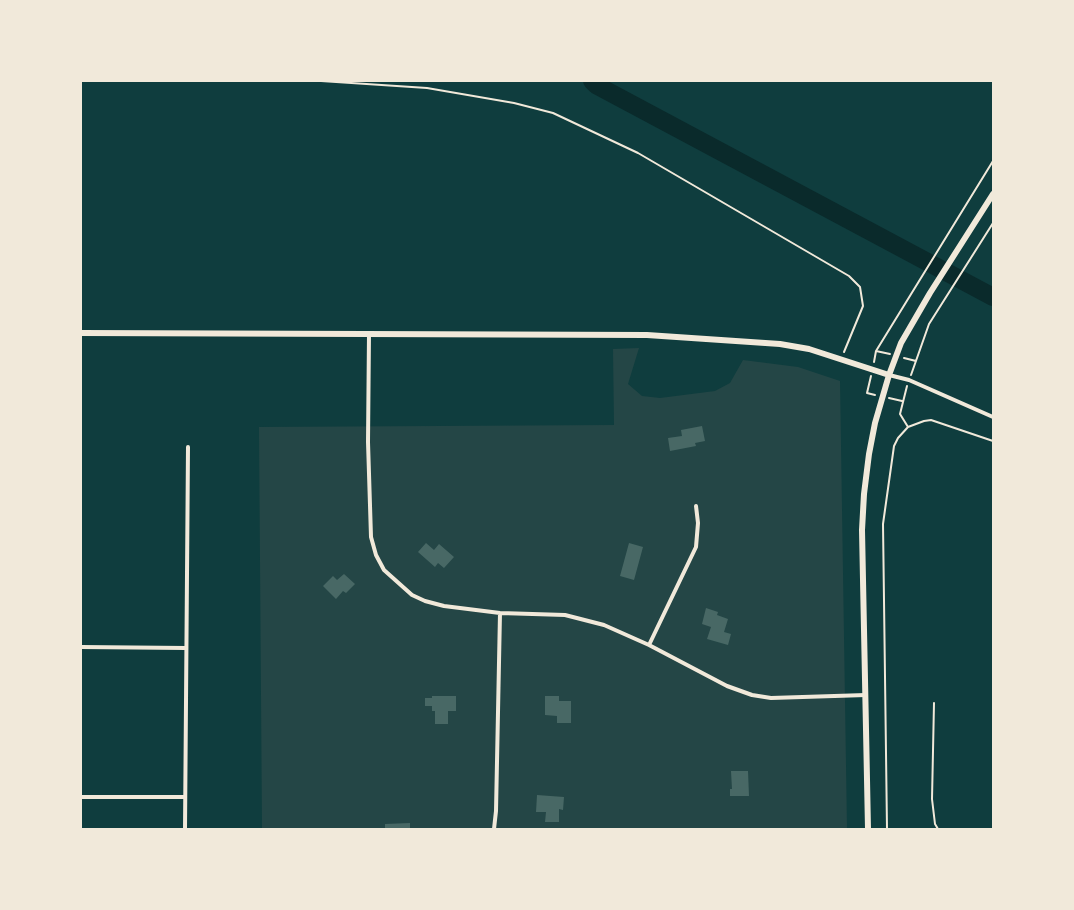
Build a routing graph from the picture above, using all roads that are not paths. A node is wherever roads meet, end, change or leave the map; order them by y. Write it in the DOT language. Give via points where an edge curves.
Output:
graph roads {
  1 [pos="993,194"];
  2 [pos="81,333"];
  3 [pos="369,334"];
  4 [pos="889,375"];
  5 [pos="993,417"];
  6 [pos="188,447"];
  7 [pos="696,506"];
  8 [pos="500,613"];
  9 [pos="650,645"];
  10 [pos="81,647"];
  11 [pos="186,648"];
  12 [pos="866,695"];
  13 [pos="185,796"];
  14 [pos="81,797"];
  15 [pos="185,829"];
  16 [pos="494,829"];
  17 [pos="868,829"];
  1 -- 4 [label="street" via="911,324"];
  2 -- 3 [label="street"];
  3 -- 4 [label="street" via="647,335 780,344 809,349"];
  3 -- 8 [label="street" via="369,521 373,547 379,562 396,583 425,601"];
  4 -- 5 [label="street" via="909,380"];
  4 -- 12 [label="street" via="875,423 864,494 862,530"];
  6 -- 11 [label="street"];
  7 -- 9 [label="street" via="696,547"];
  8 -- 9 [label="street" via="564,615 588,620 604,624"];
  8 -- 16 [label="street"];
  9 -- 12 [label="street" via="727,686 752,695 771,698"];
  10 -- 11 [label="street"];
  11 -- 13 [label="street"];
  12 -- 17 [label="street"];
  13 -- 14 [label="street"];
  13 -- 15 [label="street"];
}
